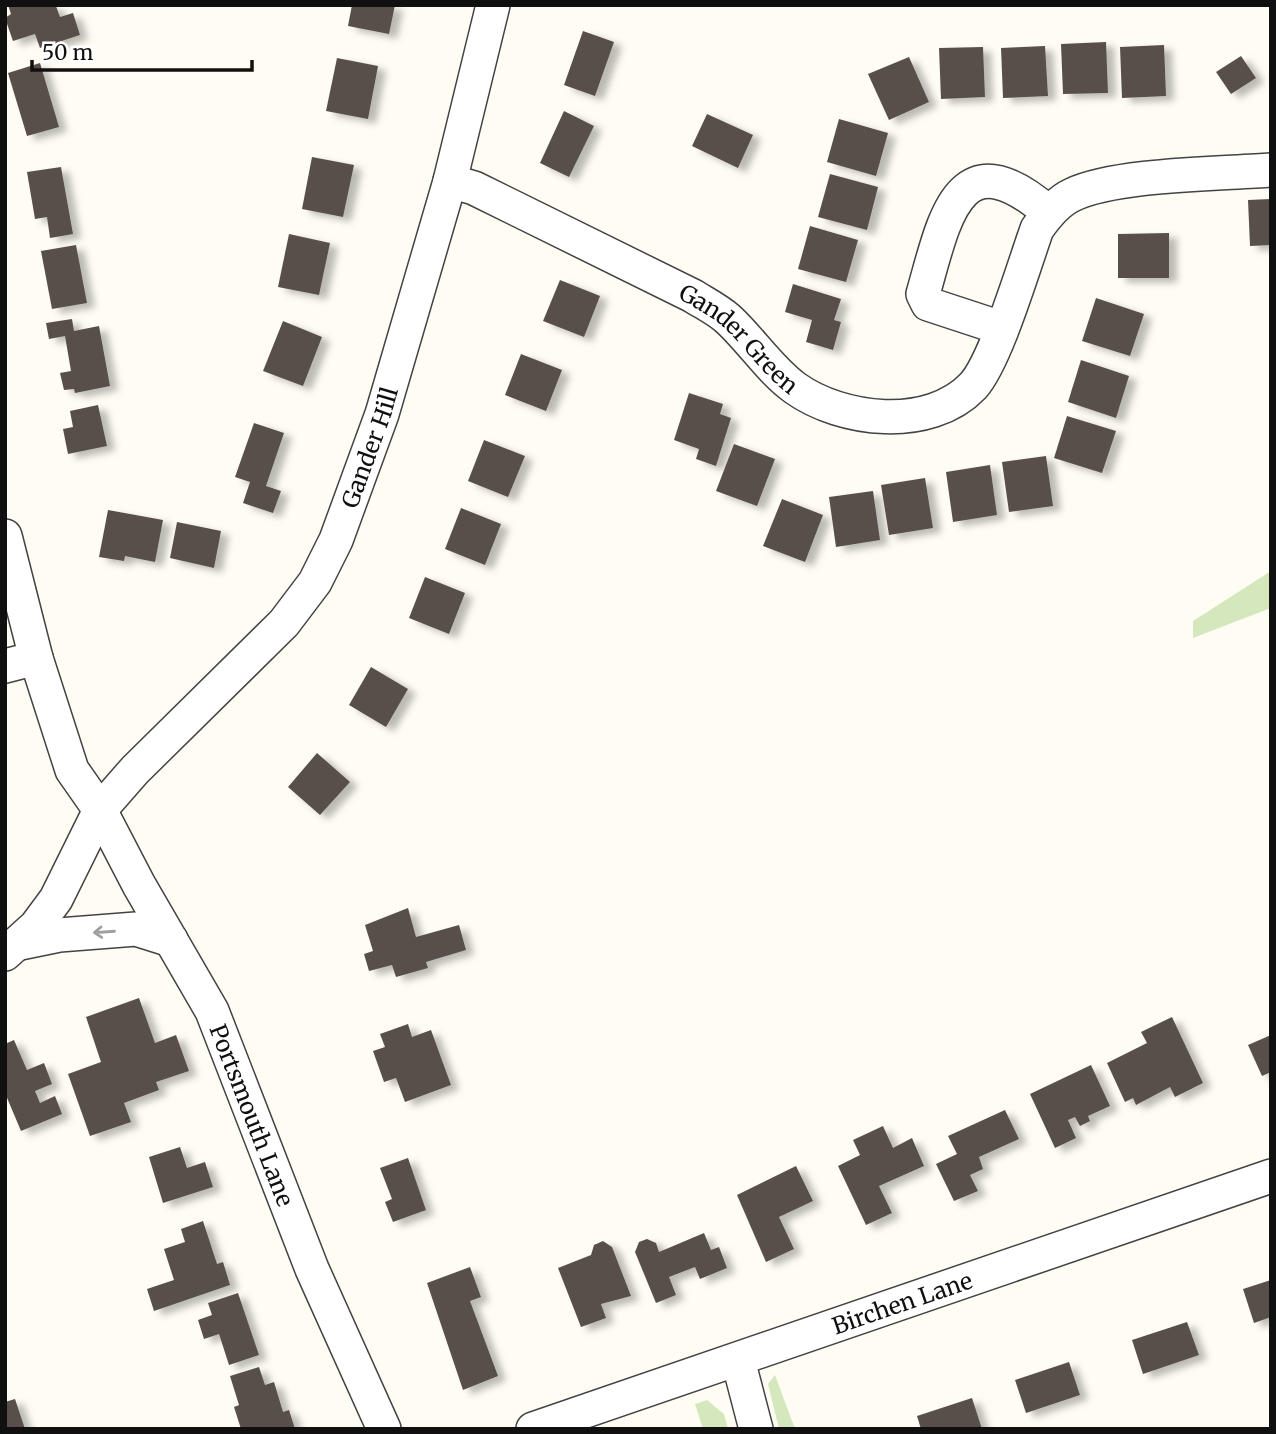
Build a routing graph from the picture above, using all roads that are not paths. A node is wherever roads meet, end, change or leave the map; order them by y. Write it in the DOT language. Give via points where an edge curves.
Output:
graph roads {
  1 [pos="493,5"];
  2 [pos="1271,170"];
  3 [pos="450,181"];
  4 [pos="1049,213"];
  5 [pos="1001,328"];
  6 [pos="5,536"];
  7 [pos="20,662"];
  8 [pos="100,810"];
  9 [pos="171,940"];
  10 [pos="13,948"];
  11 [pos="1271,1176"];
  12 [pos="738,1360"];
  13 [pos="384,1429"];
  14 [pos="533,1429"];
  15 [pos="756,1429"];
  1 -- 3 [label="street, Gander Hill"];
  2 -- 4 [label="street, Gander Green" via="1097,186 1070,196"];
  3 -- 5 [label="street, Gander Green" via="474,188 692,296 726,317 791,385 812,400 843,412 870,417 904,415 953,399 973,386"];
  3 -- 8 [label="street, Gander Hill" via="382,414 315,582 284,623"];
  4 -- 5 [label="street, Gander Green" via="1037,229"];
  4 -- 5 [label="street" via="1022,190 1000,181 976,183 959,194 946,214 923,294 928,304"];
  6 -- 7 [label="street, Portsmouth Lane"];
  7 -- 8 [label="street, Portsmouth Lane" via="72,770"];
  8 -- 9 [label="street, Portsmouth Lane"];
  8 -- 10 [label="street, Gander Hill" via="57,899"];
  9 -- 10 [label="street, one-way" via="136,929 59,935"];
  9 -- 13 [label="street, Portsmouth Lane" via="217,1023 312,1269"];
  11 -- 12 [label="street, Birchen Lane"];
  12 -- 14 [label="street, Birchen Lane"];
  12 -- 15 [label="street"];
}
